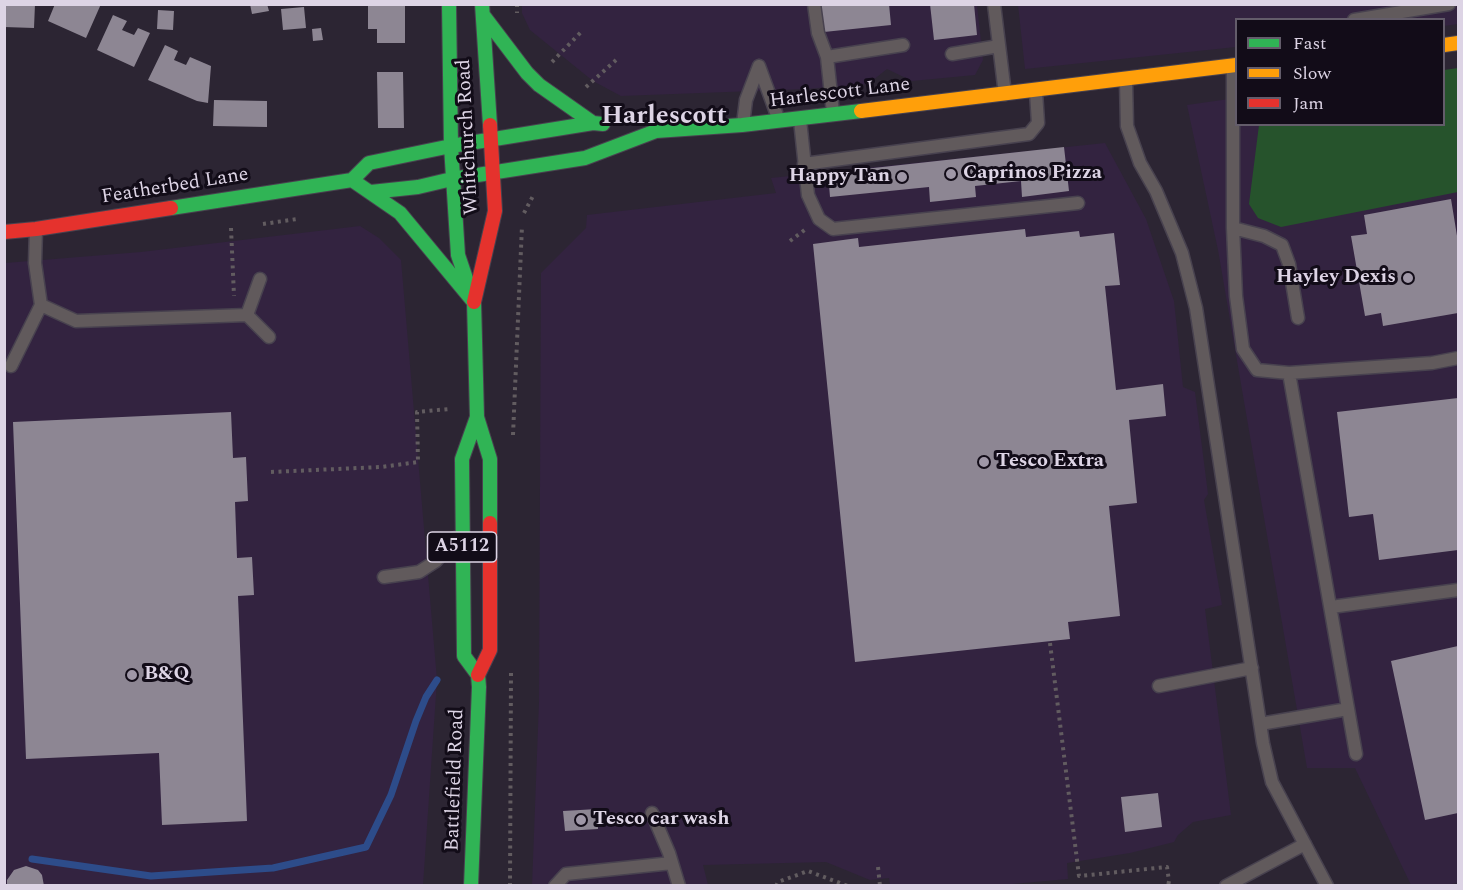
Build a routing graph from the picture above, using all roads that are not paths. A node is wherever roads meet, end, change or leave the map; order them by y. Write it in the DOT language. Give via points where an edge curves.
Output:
graph roads {
  1 [pos="449,4"];
  2 [pos="814,4"];
  3 [pos="994,4"];
  4 [pos="1449,4"];
  5 [pos="482,10"];
  6 [pos="1366,18"];
  7 [pos="903,45"];
  8 [pos="999,46"];
  9 [pos="952,54"];
  10 [pos="827,57"];
  11 [pos="1235,65"];
  12 [pos="1126,80"];
  13 [pos="1036,91"];
  14 [pos="1005,95"];
  15 [pos="834,115"];
  16 [pos="800,118"];
  17 [pos="778,121"];
  18 [pos="593,123"];
  19 [pos="742,125"];
  20 [pos="656,131"];
  21 [pos="491,140"];
  22 [pos="451,146"];
  23 [pos="804,164"];
  24 [pos="494,173"];
  25 [pos="452,179"];
  26 [pos="352,180"];
  27 [pos="371,192"];
  28 [pos="1078,203"];
  29 [pos="1233,228"];
  30 [pos="36,229"];
  31 [pos="4,232"];
  32 [pos="260,279"];
  33 [pos="474,302"];
  34 [pos="41,305"];
  35 [pos="241,315"];
  36 [pos="1298,318"];
  37 [pos="269,337"];
  38 [pos="1458,358"];
  39 [pos="11,366"];
  40 [pos="1289,373"];
  41 [pos="477,412"];
  42 [pos="461,531"];
  43 [pos="384,577"];
  44 [pos="1458,590"];
  45 [pos="1331,607"];
  46 [pos="1252,668"];
  47 [pos="478,675"];
  48 [pos="1159,686"];
  49 [pos="1348,709"];
  50 [pos="1260,724"];
  51 [pos="1356,754"];
  52 [pos="652,813"];
  53 [pos="1305,844"];
  54 [pos="672,863"];
  55 [pos="471,885"];
  56 [pos="555,885"];
  57 [pos="679,885"];
  58 [pos="1226,885"];
  59 [pos="1326,885"];
  1 -- 22 [label="street, Whitchurch Road / A5112"];
  2 -- 10 [label="lane" via="818,33"];
  3 -- 8 [label="lane"];
  4 -- 6 [label="lane"];
  5 -- 18 [label="street" via="539,85"];
  5 -- 21 [label="street, Whitchurch Road / A5112"];
  7 -- 10 [label="lane"];
  8 -- 9 [label="lane"];
  8 -- 14 [label="lane"];
  10 -- 15 [label="lane"];
  11 -- 12 [label="street, Harlescott Lane"];
  11 -- 29 [label="lane"];
  12 -- 13 [label="street, Harlescott Lane"];
  12 -- 46 [label="lane" via="1127,126 1182,253 1196,308"];
  13 -- 14 [label="street, Harlescott Lane"];
  13 -- 23 [label="lane" via="1038,123 1029,134"];
  14 -- 15 [label="street, Harlescott Lane"];
  15 -- 16 [label="street, Harlescott Lane"];
  16 -- 17 [label="street, Harlescott Lane"];
  16 -- 23 [label="lane"];
  17 -- 19 [label="street, Harlescott Lane"];
  17 -- 19 [label="lane" via="759,66 746,100"];
  18 -- 20 [label="street"];
  18 -- 21 [label="street, Featherbed Lane"];
  19 -- 20 [label="street, Harlescott Lane"];
  20 -- 24 [label="street, Harlescott Lane" via="585,158"];
  21 -- 22 [label="street, Featherbed Lane"];
  21 -- 24 [label="street, Whitchurch Road / A5112"];
  22 -- 25 [label="street, Whitchurch Road / A5112"];
  22 -- 26 [label="street, Featherbed Lane" via="369,163"];
  23 -- 28 [label="lane" via="808,195 819,219 833,229"];
  24 -- 25 [label="street, Harlescott Lane"];
  24 -- 33 [label="street, Whitchurch Road / A5112" via="495,211"];
  25 -- 27 [label="street"];
  25 -- 33 [label="street, Battlefield Road / A5112" via="458,255"];
  26 -- 27 [label="street"];
  26 -- 30 [label="street, Featherbed Lane"];
  27 -- 33 [label="street" via="410,224"];
  29 -- 36 [label="lane" via="1281,245 1289,264"];
  29 -- 40 [label="lane" via="1243,349 1257,370"];
  30 -- 31 [label="street, Featherbed Lane"];
  30 -- 34 [label="lane" via="35,263"];
  32 -- 35 [label="lane"];
  33 -- 41 [label="street, Battlefield Road / A5112"];
  34 -- 35 [label="lane" via="76,321"];
  34 -- 39 [label="lane"];
  35 -- 37 [label="lane"];
  38 -- 40 [label="lane"];
  40 -- 45 [label="lane"];
  41 -- 42 [label="street, Battlefield Road / A5112" via="462,459"];
  41 -- 47 [label="street, Battlefield Road / A5112" via="490,459 490,650"];
  42 -- 43 [label="lane" via="436,561 419,572"];
  42 -- 47 [label="street, Battlefield Road / A5112" via="464,656"];
  44 -- 45 [label="lane"];
  45 -- 49 [label="lane"];
  46 -- 48 [label="lane"];
  46 -- 50 [label="lane"];
  47 -- 55 [label="street, Battlefield Road / A5112"];
  49 -- 50 [label="lane"];
  49 -- 51 [label="lane"];
  50 -- 53 [label="lane" via="1272,782"];
  52 -- 54 [label="lane"];
  53 -- 58 [label="lane"];
  53 -- 59 [label="lane"];
  54 -- 56 [label="lane" via="566,874"];
  54 -- 57 [label="lane"];
}
